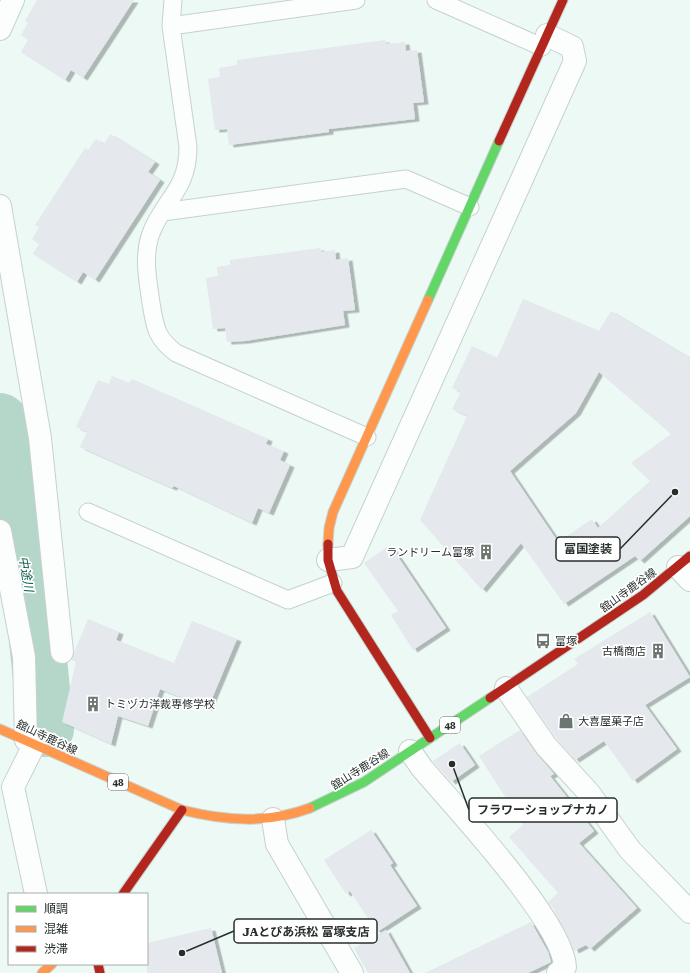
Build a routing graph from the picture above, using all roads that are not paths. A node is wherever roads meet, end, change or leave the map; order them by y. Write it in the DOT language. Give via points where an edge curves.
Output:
graph roads {
  1 [pos="13,0"];
  2 [pos="173,0"];
  3 [pos="356,0"];
  4 [pos="436,0"];
  5 [pos="563,0"];
  6 [pos="171,26"];
  7 [pos="0,29"];
  8 [pos="545,41"];
  9 [pos="0,206"];
  10 [pos="470,207"];
  11 [pos="163,212"];
  12 [pos="367,437"];
  13 [pos="88,512"];
  14 [pos="0,531"];
  15 [pos="328,560"];
  16 [pos="686,568"];
  17 [pos="333,583"];
  18 [pos="62,652"];
  19 [pos="506,688"];
  20 [pos="0,729"];
  21 [pos="430,738"];
  22 [pos="30,742"];
  23 [pos="410,752"];
  24 [pos="182,810"];
  25 [pos="273,819"];
  26 [pos="36,893"];
  27 [pos="124,893"];
  28 [pos="690,912"];
  29 [pos="352,973"];
  30 [pos="558,973"];
  1 -- 7 [label="street"];
  2 -- 6 [label="lane"];
  3 -- 6 [label="lane"];
  4 -- 8 [label="lane"];
  5 -- 8 [label="street"];
  6 -- 11 [label="lane" via="188,161 180,186"];
  8 -- 10 [label="street"];
  8 -- 15 [label="street" via="572,47 575,61 352,557"];
  9 -- 18 [label="street" via="40,438"];
  10 -- 11 [label="lane" via="406,179"];
  10 -- 12 [label="street"];
  11 -- 12 [label="lane" via="150,236 146,269 157,334 165,345 176,353"];
  12 -- 15 [label="street" via="333,512 329,528"];
  13 -- 17 [label="lane" via="288,600"];
  14 -- 22 [label="street" via="24,657"];
  15 -- 17 [label="street"];
  16 -- 19 [label="street, 舘山寺鹿谷線 / 48"];
  17 -- 21 [label="street" via="345,606"];
  19 -- 21 [label="street, 舘山寺鹿谷線 / 48"];
  19 -- 28 [label="street" via="546,746 589,793 630,850"];
  20 -- 22 [label="street, 舘山寺鹿谷線 / 48"];
  21 -- 23 [label="street, 舘山寺鹿谷線 / 48"];
  22 -- 24 [label="street, 舘山寺鹿谷線 / 48"];
  22 -- 26 [label="street" via="13,786"];
  23 -- 25 [label="street, 舘山寺鹿谷線 / 48" via="324,804 305,812"];
  23 -- 30 [label="street" via="509,870 549,927 564,958 565,967"];
  24 -- 25 [label="street, 舘山寺鹿谷線 / 48" via="222,820"];
  24 -- 27 [label="street"];
  25 -- 29 [label="street" via="277,844"];
}
